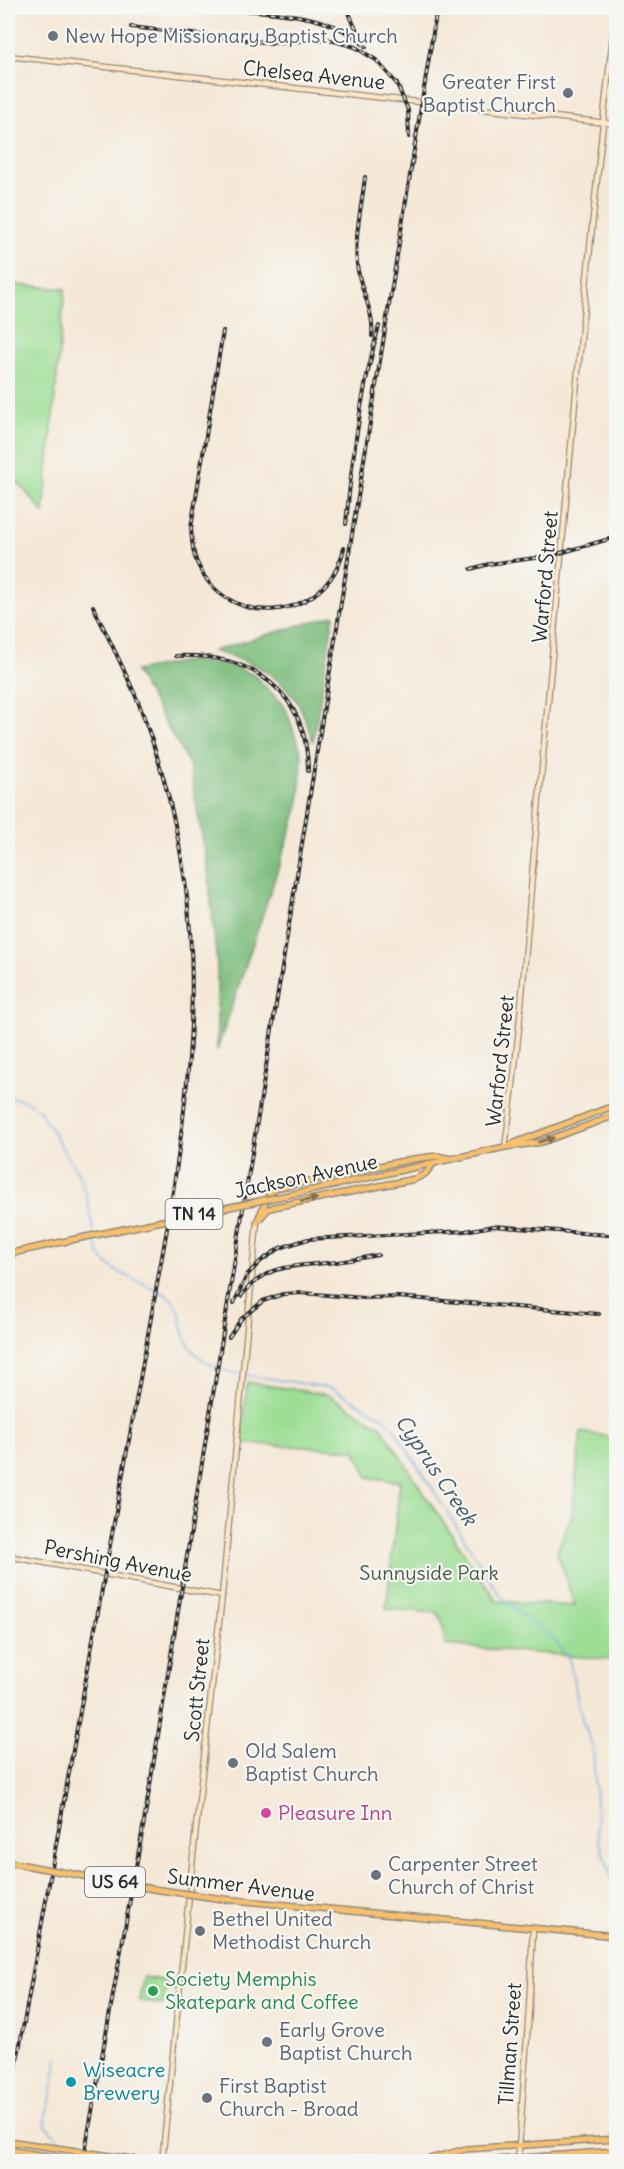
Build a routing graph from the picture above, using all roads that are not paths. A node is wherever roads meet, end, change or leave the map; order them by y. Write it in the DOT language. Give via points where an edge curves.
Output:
graph roads {
  1 [pos="616,10"];
  2 [pos="8,56"];
  3 [pos="602,122"];
  4 [pos="616,124"];
  5 [pos="616,1105"];
  6 [pos="616,1115"];
  7 [pos="505,1147"];
  8 [pos="453,1160"];
  9 [pos="433,1164"];
  10 [pos="257,1222"];
  11 [pos="8,1254"];
  12 [pos="8,1556"];
  13 [pos="222,1596"];
  14 [pos="8,1862"];
  15 [pos="532,1928"];
  16 [pos="616,1936"];
  17 [pos="616,2139"];
  18 [pos="8,2141"];
  19 [pos="518,2146"];
  20 [pos="8,2150"];
  21 [pos="616,2151"];
  22 [pos="518,2159"];
  23 [pos="87,2162"];
  24 [pos="152,2162"];
  25 [pos="162,2162"];
  26 [pos="418,2162"];
  27 [pos="468,2162"];
  1 -- 3 [label="main road, Warford Street"];
  2 -- 3 [label="main road, Chelsea Avenue"];
  3 -- 4 [label="main road, Chelsea Avenue"];
  3 -- 7 [label="main road, Warford Street" via="515,1076"];
  5 -- 7 [label="main road, Jackson Avenue / TN 14"];
  7 -- 6 [label="main road, Jackson Avenue / TN 14, one-way" via="542,1142"];
  7 -- 8 [label="main road, Jackson Avenue / TN 14"];
  8 -- 9 [label="main road, Jackson Avenue / TN 14"];
  8 -- 10 [label="main road" via="437,1156 412,1159 276,1188 269,1194"];
  10 -- 9 [label="main road, one-way" via="274,1207 415,1179"];
  9 -- 11 [label="main road, Jackson Avenue / TN 14, bridge"];
  10 -- 13 [label="main road, Scott Street"];
  12 -- 13 [label="main road, Pershing Avenue"];
  13 -- 25 [label="main road, Scott Street"];
  14 -- 15 [label="main road, Summer Avenue / US 64, bridge" via="223,1899"];
  15 -- 16 [label="main road, Summer Avenue / US 64"];
  15 -- 19 [label="main road, Tillman Street" via="530,2009"];
  17 -- 19 [label="main road"];
  18 -- 24 [label="main road, bridge"];
  19 -- 22 [label="main road, Tillman Street"];
  19 -- 26 [label="main road" via="466,2149"];
  20 -- 23 [label="main road, bridge"];
  21 -- 22 [label="main road"];
  22 -- 27 [label="main road"];
}
